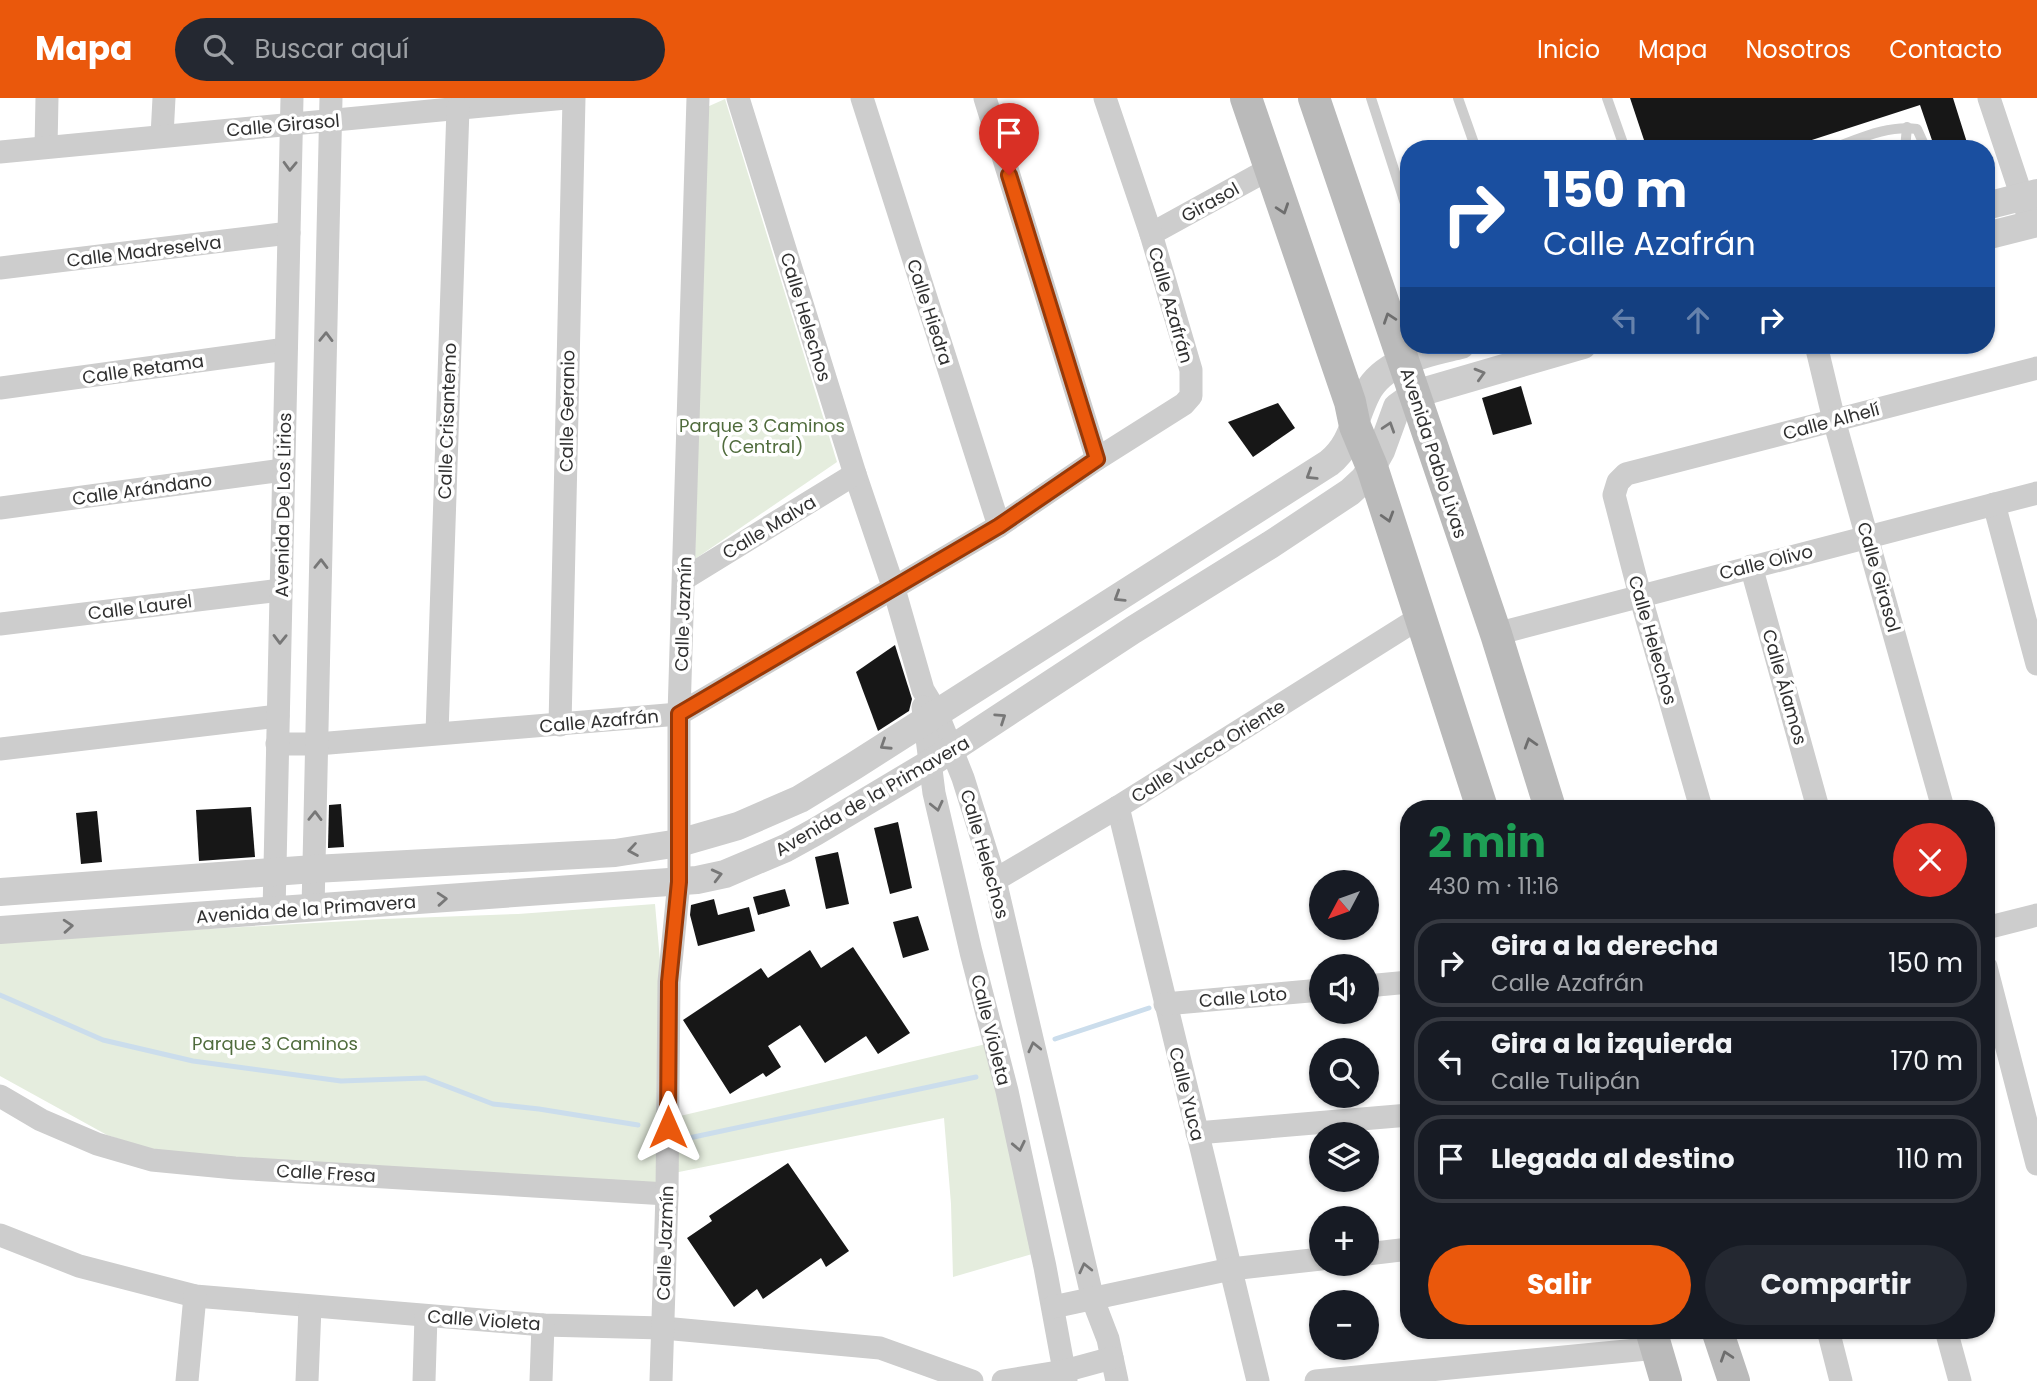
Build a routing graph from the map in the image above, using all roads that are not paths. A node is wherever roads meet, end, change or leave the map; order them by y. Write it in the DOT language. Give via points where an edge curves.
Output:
graph roads {
  1 [pos="47,98"];
  2 [pos="164,98"];
  3 [pos="292,98"];
  4 [pos="566,98"];
  5 [pos="574,98"];
  6 [pos="698,98"];
  7 [pos="738,98"];
  8 [pos="862,98"];
  9 [pos="985,98"];
  10 [pos="1105,98"];
  11 [pos="1246,98"];
  12 [pos="1314,98"];
  13 [pos="1371,98"];
  14 [pos="1458,98"];
  15 [pos="1607,98"];
  16 [pos="1989,98"];
  17 [pos="458,108"];
  18 [pos="331,109"];
  19 [pos="292,124"];
  20 [pos="1907,127"];
  21 [pos="162,136"];
  22 [pos="1473,140"];
  23 [pos="1622,140"];
  24 [pos="1857,140"];
  25 [pos="1906,140"];
  26 [pos="1922,140"];
  27 [pos="46,148"];
  28 [pos="0,152"];
  29 [pos="1269,169"];
  30 [pos="1400,185"];
  31 [pos="2029,195"];
  32 [pos="1995,204"];
  33 [pos="2034,223"];
  34 [pos="289,233"];
  35 [pos="1150,234"];
  36 [pos="1995,234"];
  37 [pos="0,268"];
  38 [pos="286,349"];
  39 [pos="1400,350"];
  40 [pos="1401,354"];
  41 [pos="1431,354"];
  42 [pos="1552,354"];
  43 [pos="1818,354"];
  44 [pos="1404,362"];
  45 [pos="2037,368"];
  46 [pos="0,388"];
  47 [pos="1415,394"];
  48 [pos="1835,420"];
  49 [pos="1355,426"];
  50 [pos="1097,459"];
  51 [pos="1372,467"];
  52 [pos="284,470"];
  53 [pos="855,474"];
  54 [pos="1626,474"];
  55 [pos="2037,493"];
  56 [pos="1994,504"];
  57 [pos="0,508"];
  58 [pos="999,526"];
  59 [pos="1868,536"];
  60 [pos="1751,566"];
  61 [pos="684,579"];
  62 [pos="281,590"];
  63 [pos="894,590"];
  64 [pos="1640,595"];
  65 [pos="1419,618"];
  66 [pos="0,624"];
  67 [pos="1496,634"];
  68 [pos="2037,664"];
  69 [pos="928,708"];
  70 [pos="679,714"];
  71 [pos="278,716"];
  72 [pos="560,725"];
  73 [pos="437,733"];
  74 [pos="277,744"];
  75 [pos="317,744"];
  76 [pos="0,749"];
  77 [pos="940,757"];
  78 [pos="1479,800"];
  79 [pos="1548,800"];
  80 [pos="1699,800"];
  81 [pos="1816,800"];
  82 [pos="1941,800"];
  83 [pos="1118,807"];
  84 [pos="679,844"];
  85 [pos="314,869"];
  86 [pos="274,872"];
  87 [pos="995,880"];
  88 [pos="679,882"];
  89 [pos="0,892"];
  90 [pos="313,909"];
  91 [pos="274,912"];
  92 [pos="2037,915"];
  93 [pos="1995,926"];
  94 [pos="0,930"];
  95 [pos="1400,983"];
  96 [pos="1379,985"];
  97 [pos="1309,991"];
  98 [pos="1995,1002"];
  99 [pos="1166,1004"];
  100 [pos="0,1096"];
  101 [pos="1400,1116"];
  102 [pos="1197,1133"];
  103 [pos="2037,1164"];
  104 [pos="667,1194"];
  105 [pos="0,1235"];
  106 [pos="1400,1250"];
  107 [pos="1379,1253"];
  108 [pos="1309,1260"];
  109 [pos="1231,1269"];
  110 [pos="195,1296"];
  111 [pos="1093,1300"];
  112 [pos="310,1307"];
  113 [pos="1053,1307"];
  114 [pos="426,1316"];
  115 [pos="543,1325"];
  116 [pos="663,1328"];
  117 [pos="1654,1339"];
  118 [pos="1720,1339"];
  119 [pos="1830,1339"];
  120 [pos="1948,1339"];
  121 [pos="1112,1358"];
  122 [pos="1065,1376"];
  123 [pos="187,1381"];
  124 [pos="307,1381"];
  125 [pos="424,1381"];
  126 [pos="541,1381"];
  127 [pos="661,1381"];
  128 [pos="972,1381"];
  129 [pos="1003,1381"];
  130 [pos="1117,1381"];
  131 [pos="1258,1381"];
  132 [pos="1316,1381"];
  133 [pos="1666,1381"];
  134 [pos="1734,1381"];
  135 [pos="1841,1381"];
  136 [pos="1959,1381"];
  1 -- 27 [label="street"];
  2 -- 21 [label="street"];
  3 -- 19 [label="street, Avenida De Los Lirios"];
  4 -- 17 [label="street, Calle Girasol"];
  5 -- 72 [label="street, Calle Geranio"];
  6 -- 61 [label="street, Calle Jazmín"];
  7 -- 53 [label="street, Calle Helechos"];
  8 -- 58 [label="street, Calle Hiedra"];
  9 -- 50 [label="street"];
  10 -- 35 [label="street, Calle Azafrán"];
  11 -- 29 [label="main road"];
  39 -- 12 [label="main road, Avenida Pablo Livas, one-way"];
  13 -- 30 [label="lane"];
  14 -- 22 [label="lane"];
  15 -- 23 [label="lane"];
  16 -- 31 [label="street"];
  17 -- 18 [label="street, Calle Girasol"];
  17 -- 73 [label="street, Calle Crisantemo"];
  18 -- 19 [label="street, Calle Girasol"];
  75 -- 18 [label="street, one-way"];
  19 -- 21 [label="street, Calle Girasol"];
  19 -- 34 [label="street, Avenida De Los Lirios, one-way"];
  20 -- 24 [label="lane"];
  20 -- 25 [label="lane"];
  20 -- 26 [label="lane" via="1917,129"];
  21 -- 27 [label="street, Calle Girasol"];
  27 -- 28 [label="street, Calle Girasol"];
  29 -- 35 [label="street, Girasol"];
  29 -- 49 [label="main road, one-way"];
  31 -- 32 [label="street"];
  31 -- 33 [label="street"];
  33 -- 36 [label="street"];
  34 -- 37 [label="street, Calle Madreselva"];
  34 -- 38 [label="street, Avenida De Los Lirios"];
  35 -- 50 [label="street, Calle Azafrán" via="1191,370 1191,396"];
  38 -- 46 [label="street, Calle Retama"];
  38 -- 52 [label="street, Avenida De Los Lirios"];
  44 -- 40 [label="main road, Avenida Pablo Livas, one-way"];
  41 -- 44 [label="street, Avenida de la Primavera"];
  47 -- 42 [label="street, one-way"];
  43 -- 48 [label="street, Calle Girasol"];
  44 -- 47 [label="main road, Avenida Pablo Livas"];
  44 -- 49 [label="street, Avenida de la Primavera" via="1371,386"];
  45 -- 48 [label="street, Calle Alhelí"];
  51 -- 47 [label="street, Avenida de la Primavera, one-way" via="1397,407"];
  47 -- 67 [label="main road, Avenida Pablo Livas"];
  48 -- 54 [label="street, Calle Alhelí"];
  48 -- 59 [label="street, Calle Girasol"];
  49 -- 51 [label="main road"];
  49 -- 69 [label="street, Avenida de la Primavera, one-way" via="1341,454 1329,463"];
  50 -- 58 [label="street, Calle Azafrán"];
  51 -- 65 [label="main road, one-way"];
  77 -- 51 [label="street, Avenida de la Primavera, one-way" via="1328,507 1350,492"];
  52 -- 57 [label="street, Calle Arándano"];
  52 -- 62 [label="street, Avenida De Los Lirios"];
  53 -- 61 [label="street, Calle Malva"];
  53 -- 63 [label="street, Calle Helechos"];
  54 -- 64 [label="street, Calle Helechos" via="1614,495"];
  55 -- 56 [label="street, Calle Olivo"];
  56 -- 59 [label="street, Calle Olivo"];
  56 -- 68 [label="street"];
  58 -- 63 [label="street, Calle Azafrán"];
  59 -- 60 [label="street, Calle Olivo"];
  59 -- 82 [label="street, Calle Girasol"];
  60 -- 64 [label="street, Calle Olivo"];
  60 -- 81 [label="street, Calle Álamos"];
  61 -- 70 [label="street, Calle Jazmín"];
  62 -- 66 [label="street, Calle Laurel"];
  62 -- 71 [label="street, Avenida De Los Lirios, one-way"];
  63 -- 69 [label="street, Calle Helechos"];
  63 -- 70 [label="street, Calle Azafrán"];
  64 -- 67 [label="street, Calle Olivo"];
  64 -- 80 [label="street, Calle Helechos"];
  65 -- 78 [label="main road"];
  65 -- 83 [label="street, Calle Yucca Oriente"];
  79 -- 67 [label="main road, Avenida Pablo Livas, one-way"];
  69 -- 77 [label="street, Calle Violeta"];
  69 -- 84 [label="street, Avenida de la Primavera, one-way" via="800,799 738,826"];
  70 -- 72 [label="street, Calle Azafrán"];
  70 -- 84 [label="street, Calle Jazmín"];
  71 -- 74 [label="street, Avenida De Los Lirios"];
  71 -- 76 [label="street"];
  72 -- 73 [label="street, Calle Azafrán"];
  73 -- 75 [label="street, Calle Azafrán"];
  74 -- 75 [label="street, Calle Azafrán"];
  74 -- 86 [label="street, Avenida De Los Lirios"];
  85 -- 75 [label="street, one-way"];
  77 -- 87 [label="street, Calle Helechos" via="963,778"];
  88 -- 77 [label="street, Avenida de la Primavera, one-way" via="725,874 786,848"];
  77 -- 113 [label="street, Calle Violeta, one-way" via="971,952 1004,1078"];
  83 -- 87 [label="street, Calle Yucca Oriente"];
  83 -- 99 [label="street, Calle Yuca"];
  84 -- 85 [label="street, Avenida de la Primavera, one-way" via="575,856"];
  84 -- 88 [label="street, Calle Jazmín"];
  85 -- 86 [label="street, Avenida de la Primavera"];
  85 -- 90 [label="street"];
  86 -- 89 [label="street, Avenida de la Primavera"];
  86 -- 91 [label="street, Avenida De Los Lirios"];
  111 -- 87 [label="street, Calle Helechos, one-way"];
  90 -- 88 [label="street, Avenida de la Primavera, one-way"];
  88 -- 104 [label="street, Calle Jazmín" via="669,982"];
  90 -- 91 [label="street, Avenida de la Primavera"];
  94 -- 91 [label="street, Avenida de la Primavera, one-way"];
  92 -- 93 [label="street"];
  95 -- 96 [label="street"];
  97 -- 99 [label="street, Calle Loto"];
  98 -- 103 [label="street"];
  99 -- 102 [label="street, Calle Yuca"];
  100 -- 104 [label="street, Calle Fresa" via="97,1144 152,1160"];
  101 -- 102 [label="street"];
  102 -- 109 [label="street, Calle Yuca"];
  104 -- 116 [label="street, Calle Jazmín"];
  105 -- 110 [label="street, Calle Violeta" via="79,1266"];
  106 -- 107 [label="street"];
  108 -- 109 [label="street"];
  109 -- 111 [label="street"];
  109 -- 131 [label="street, Calle Yuca"];
  110 -- 112 [label="street, Calle Violeta"];
  110 -- 123 [label="street"];
  111 -- 113 [label="street"];
  111 -- 121 [label="street, Calle Helechos"];
  112 -- 114 [label="street, Calle Violeta"];
  112 -- 124 [label="street"];
  113 -- 122 [label="street, Calle Violeta"];
  114 -- 115 [label="street, Calle Violeta"];
  114 -- 125 [label="street"];
  115 -- 116 [label="street, Calle Violeta"];
  115 -- 126 [label="street"];
  116 -- 127 [label="street, Calle Jazmín"];
  116 -- 128 [label="street, Calle Violeta" via="880,1348"];
  117 -- 132 [label="street"];
  117 -- 133 [label="main road"];
  134 -- 118 [label="main road, one-way"];
  119 -- 135 [label="street"];
  120 -- 136 [label="street"];
  121 -- 122 [label="street"];
  121 -- 130 [label="street, Calle Helechos"];
  122 -- 129 [label="street"];
}
